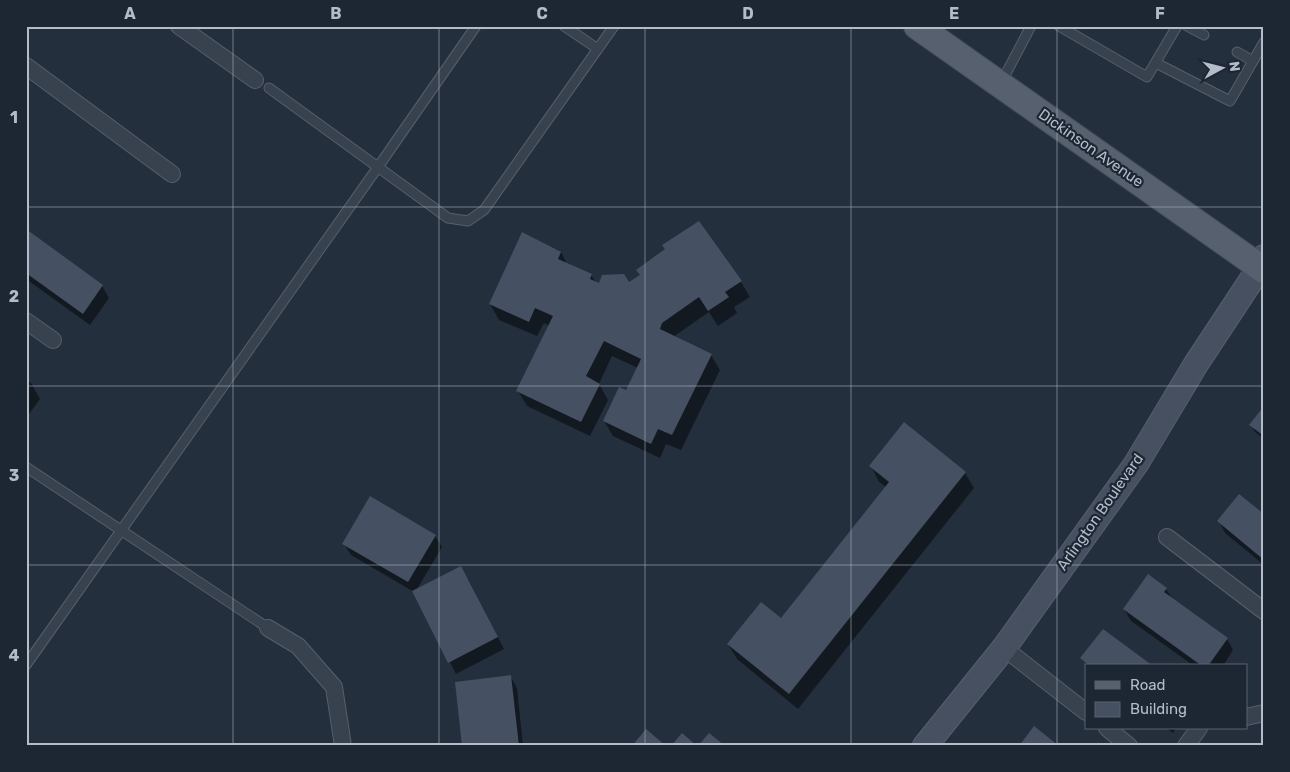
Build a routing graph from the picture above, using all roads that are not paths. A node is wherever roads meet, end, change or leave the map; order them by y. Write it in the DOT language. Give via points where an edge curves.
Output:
graph roads {
  1 [pos="179,26"];
  2 [pos="476,26"];
  3 [pos="564,26"];
  4 [pos="614,26"];
  5 [pos="917,26"];
  6 [pos="1031,26"];
  7 [pos="1059,26"];
  8 [pos="1177,26"];
  9 [pos="1187,26"];
  10 [pos="1204,35"];
  11 [pos="1264,42"];
  12 [pos="598,49"];
  13 [pos="1237,52"];
  14 [pos="1253,61"];
  15 [pos="1156,63"];
  16 [pos="26,66"];
  17 [pos="255,80"];
  18 [pos="1001,84"];
  19 [pos="269,88"];
  20 [pos="378,167"];
  21 [pos="172,174"];
  22 [pos="1262,265"];
  23 [pos="26,321"];
  24 [pos="53,340"];
  25 [pos="26,467"];
  26 [pos="122,531"];
  27 [pos="1166,537"];
  28 [pos="1264,611"];
  29 [pos="268,628"];
  30 [pos="1004,648"];
  31 [pos="26,665"];
  32 [pos="1085,711"];
  33 [pos="1264,713"];
  34 [pos="1248,717"];
  35 [pos="1109,730"];
  36 [pos="1198,730"];
  37 [pos="343,746"];
  38 [pos="924,746"];
  39 [pos="1129,746"];
  40 [pos="1186,746"];
  1 -- 17 [label="street"];
  2 -- 20 [label="lane"];
  3 -- 12 [label="lane"];
  4 -- 12 [label="lane"];
  5 -- 18 [label="main road, Dickinson Avenue"];
  6 -- 18 [label="lane"];
  7 -- 15 [label="lane" via="1147,77"];
  8 -- 15 [label="lane"];
  9 -- 10 [label="lane"];
  11 -- 14 [label="lane"];
  12 -- 20 [label="lane" via="484,210 468,221 448,218"];
  13 -- 14 [label="lane"];
  14 -- 15 [label="lane" via="1230,101"];
  16 -- 21 [label="street"];
  18 -- 22 [label="main road, Dickinson Avenue"];
  19 -- 20 [label="lane"];
  20 -- 26 [label="lane"];
  22 -- 30 [label="main road, Arlington Boulevard" via="1196,364 1136,464"];
  23 -- 24 [label="street"];
  25 -- 26 [label="lane"];
  26 -- 29 [label="lane"];
  26 -- 31 [label="lane"];
  27 -- 28 [label="street"];
  29 -- 37 [label="street" via="298,646 334,687"];
  30 -- 32 [label="street"];
  30 -- 38 [label="main road, Arlington Boulevard"];
  33 -- 34 [label="street"];
  35 -- 39 [label="street"];
  36 -- 40 [label="street"];
}
